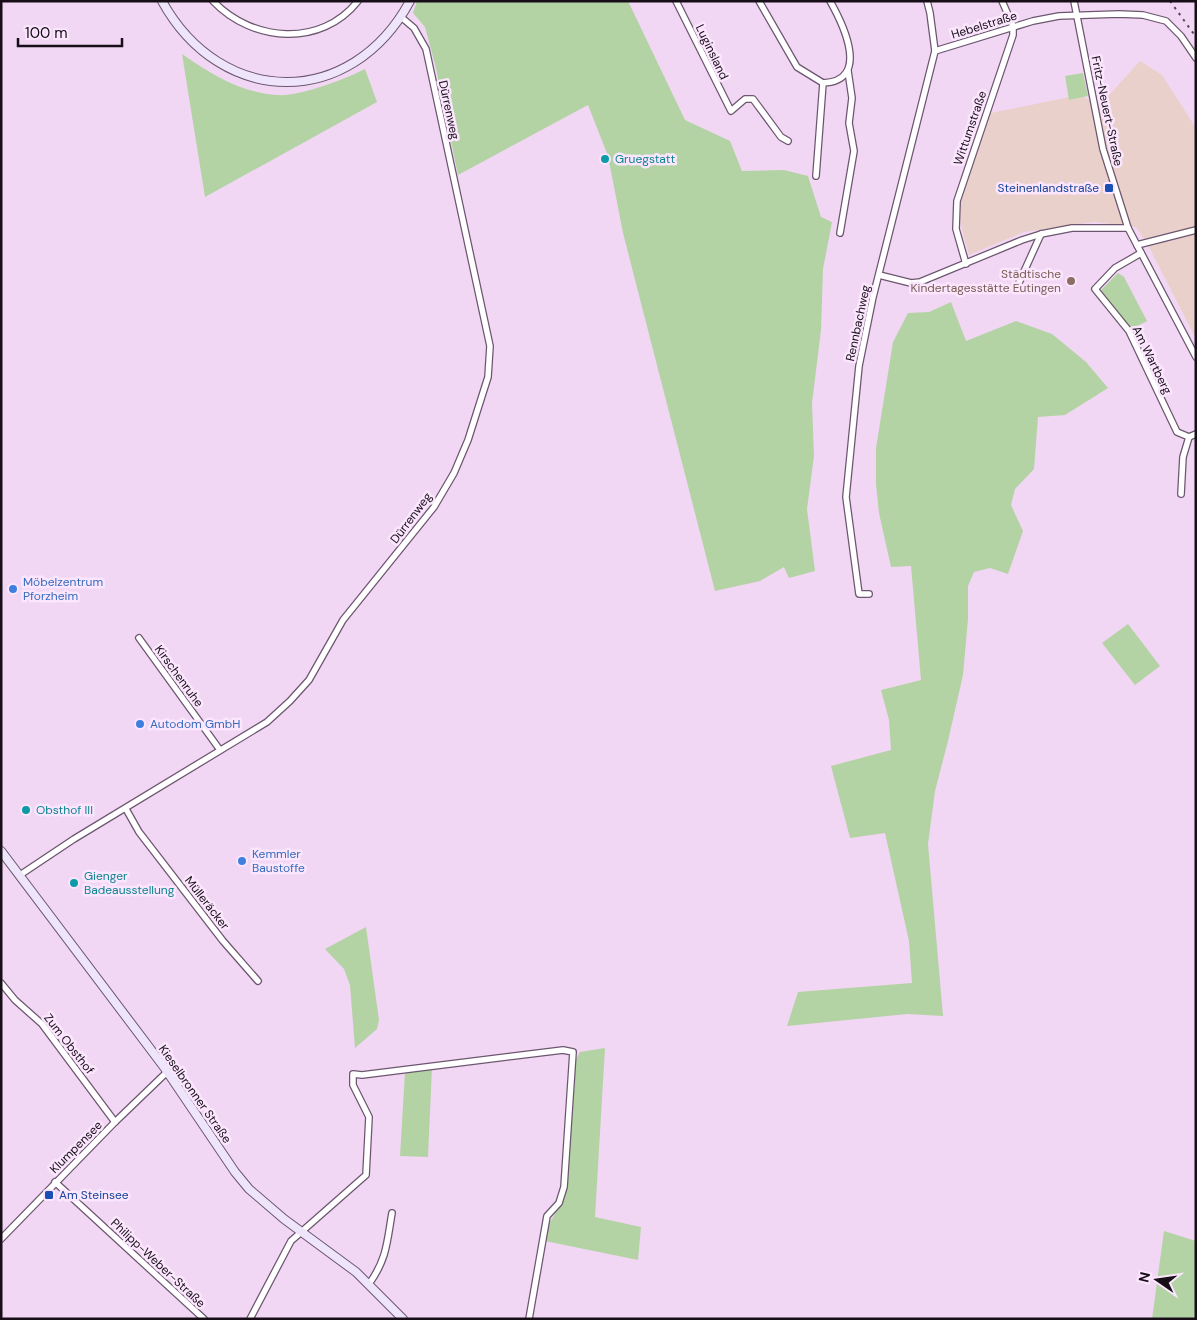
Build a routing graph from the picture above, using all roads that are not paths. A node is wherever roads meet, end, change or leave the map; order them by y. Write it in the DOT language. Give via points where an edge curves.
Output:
graph roads {
  1 [pos="162,1"];
  2 [pos="213,1"];
  3 [pos="358,1"];
  4 [pos="410,1"];
  5 [pos="676,1"];
  6 [pos="759,1"];
  7 [pos="830,1"];
  8 [pos="926,1"];
  9 [pos="1002,1"];
  10 [pos="1074,1"];
  11 [pos="401,17"];
  12 [pos="1077,17"];
  13 [pos="1013,26"];
  14 [pos="935,51"];
  15 [pos="1196,58"];
  16 [pos="848,71"];
  17 [pos="824,83"];
  18 [pos="788,141"];
  19 [pos="816,176"];
  20 [pos="1128,228"];
  21 [pos="1196,230"];
  22 [pos="840,234"];
  23 [pos="1041,234"];
  24 [pos="1137,245"];
  25 [pos="1141,253"];
  26 [pos="966,264"];
  27 [pos="879,275"];
  28 [pos="1017,288"];
  29 [pos="1196,357"];
  30 [pos="1196,434"];
  31 [pos="1189,437"];
  32 [pos="1181,494"];
  33 [pos="869,594"];
  34 [pos="138,638"];
  35 [pos="220,750"];
  36 [pos="126,809"];
  37 [pos="1,851"];
  38 [pos="20,875"];
  39 [pos="258,981"];
  40 [pos="1,983"];
  41 [pos="167,1072"];
  42 [pos="115,1122"];
  43 [pos="55,1182"];
  44 [pos="392,1213"];
  45 [pos="302,1231"];
  46 [pos="1,1239"];
  47 [pos="369,1284"];
  48 [pos="204,1319"];
  49 [pos="250,1319"];
  50 [pos="403,1319"];
  51 [pos="529,1319"];
  1 -- 11 [label="street" via="185,36 213,60 243,74 278,81 314,79 350,67 376,48"];
  2 -- 3 [label="street" via="249,27 262,32 287,34 315,30 341,19"];
  4 -- 11 [label="street"];
  5 -- 18 [label="street, Luginsland" via="731,111 745,99 753,99 781,137"];
  6 -- 17 [label="street" via="797,67"];
  7 -- 16 [label="street" via="845,31 850,60"];
  8 -- 14 [label="street"];
  9 -- 13 [label="street"];
  10 -- 12 [label="street, Fritz-Neuert-Straße"];
  11 -- 35 [label="street, Dürrenweg" via="414,28 426,50 490,346 488,377 454,473 434,506 343,620 309,680 267,722"];
  12 -- 13 [label="street, Hebelstraße" via="1059,16"];
  12 -- 15 [label="street, Hebelstraße" via="1119,14 1159,18 1182,36"];
  12 -- 20 [label="street, Fritz-Neuert-Straße" via="1103,149"];
  13 -- 14 [label="street, Hebelstraße"];
  13 -- 26 [label="street, Wittumstraße" via="1013,35 956,201 956,229"];
  14 -- 27 [label="street, Rennbachweg"];
  16 -- 17 [label="street" via="840,80"];
  16 -- 22 [label="street" via="852,98 849,122 854,151"];
  17 -- 19 [label="street"];
  20 -- 23 [label="street" via="1072,228"];
  20 -- 24 [label="street, Fritz-Neuert-Straße"];
  21 -- 24 [label="street"];
  23 -- 26 [label="street"];
  23 -- 28 [label="street"];
  24 -- 25 [label="street, Fritz-Neuert-Straße"];
  25 -- 29 [label="street, Fritz-Neuert-Straße"];
  25 -- 31 [label="street, Am Wartberg" via="1115,268 1095,289 1129,330 1177,432"];
  26 -- 27 [label="street" via="920,282 911,283"];
  27 -- 33 [label="street, Rennbachweg" via="859,366 846,497 859,594"];
  30 -- 31 [label="street"];
  31 -- 32 [label="street" via="1183,457"];
  34 -- 35 [label="street, Kirschenruhe"];
  35 -- 36 [label="street, Dürrenweg"];
  36 -- 38 [label="street, Dürrenweg"];
  36 -- 39 [label="street, Mülleräcker" via="139,832"];
  37 -- 38 [label="street, Kieselbronner Straße"];
  38 -- 41 [label="street, Kieselbronner Straße"];
  40 -- 42 [label="street, Zum Obsthof" via="42,1024"];
  41 -- 42 [label="street, Klumpensee"];
  41 -- 45 [label="street, Kieselbronner Straße" via="249,1189"];
  42 -- 43 [label="street, Klumpensee"];
  43 -- 46 [label="street, Klumpensee"];
  43 -- 48 [label="street, Philipp-Weber-Straße"];
  44 -- 47 [label="street" via="384,1258"];
  45 -- 47 [label="street, Kieselbronner Straße"];
  45 -- 49 [label="street" via="291,1241"];
  45 -- 51 [label="street" via="366,1175 369,1117 353,1085 353,1074 563,1050 573,1052 564,1187 559,1203 547,1216"];
  47 -- 50 [label="street, Kieselbronner Straße"];
}
